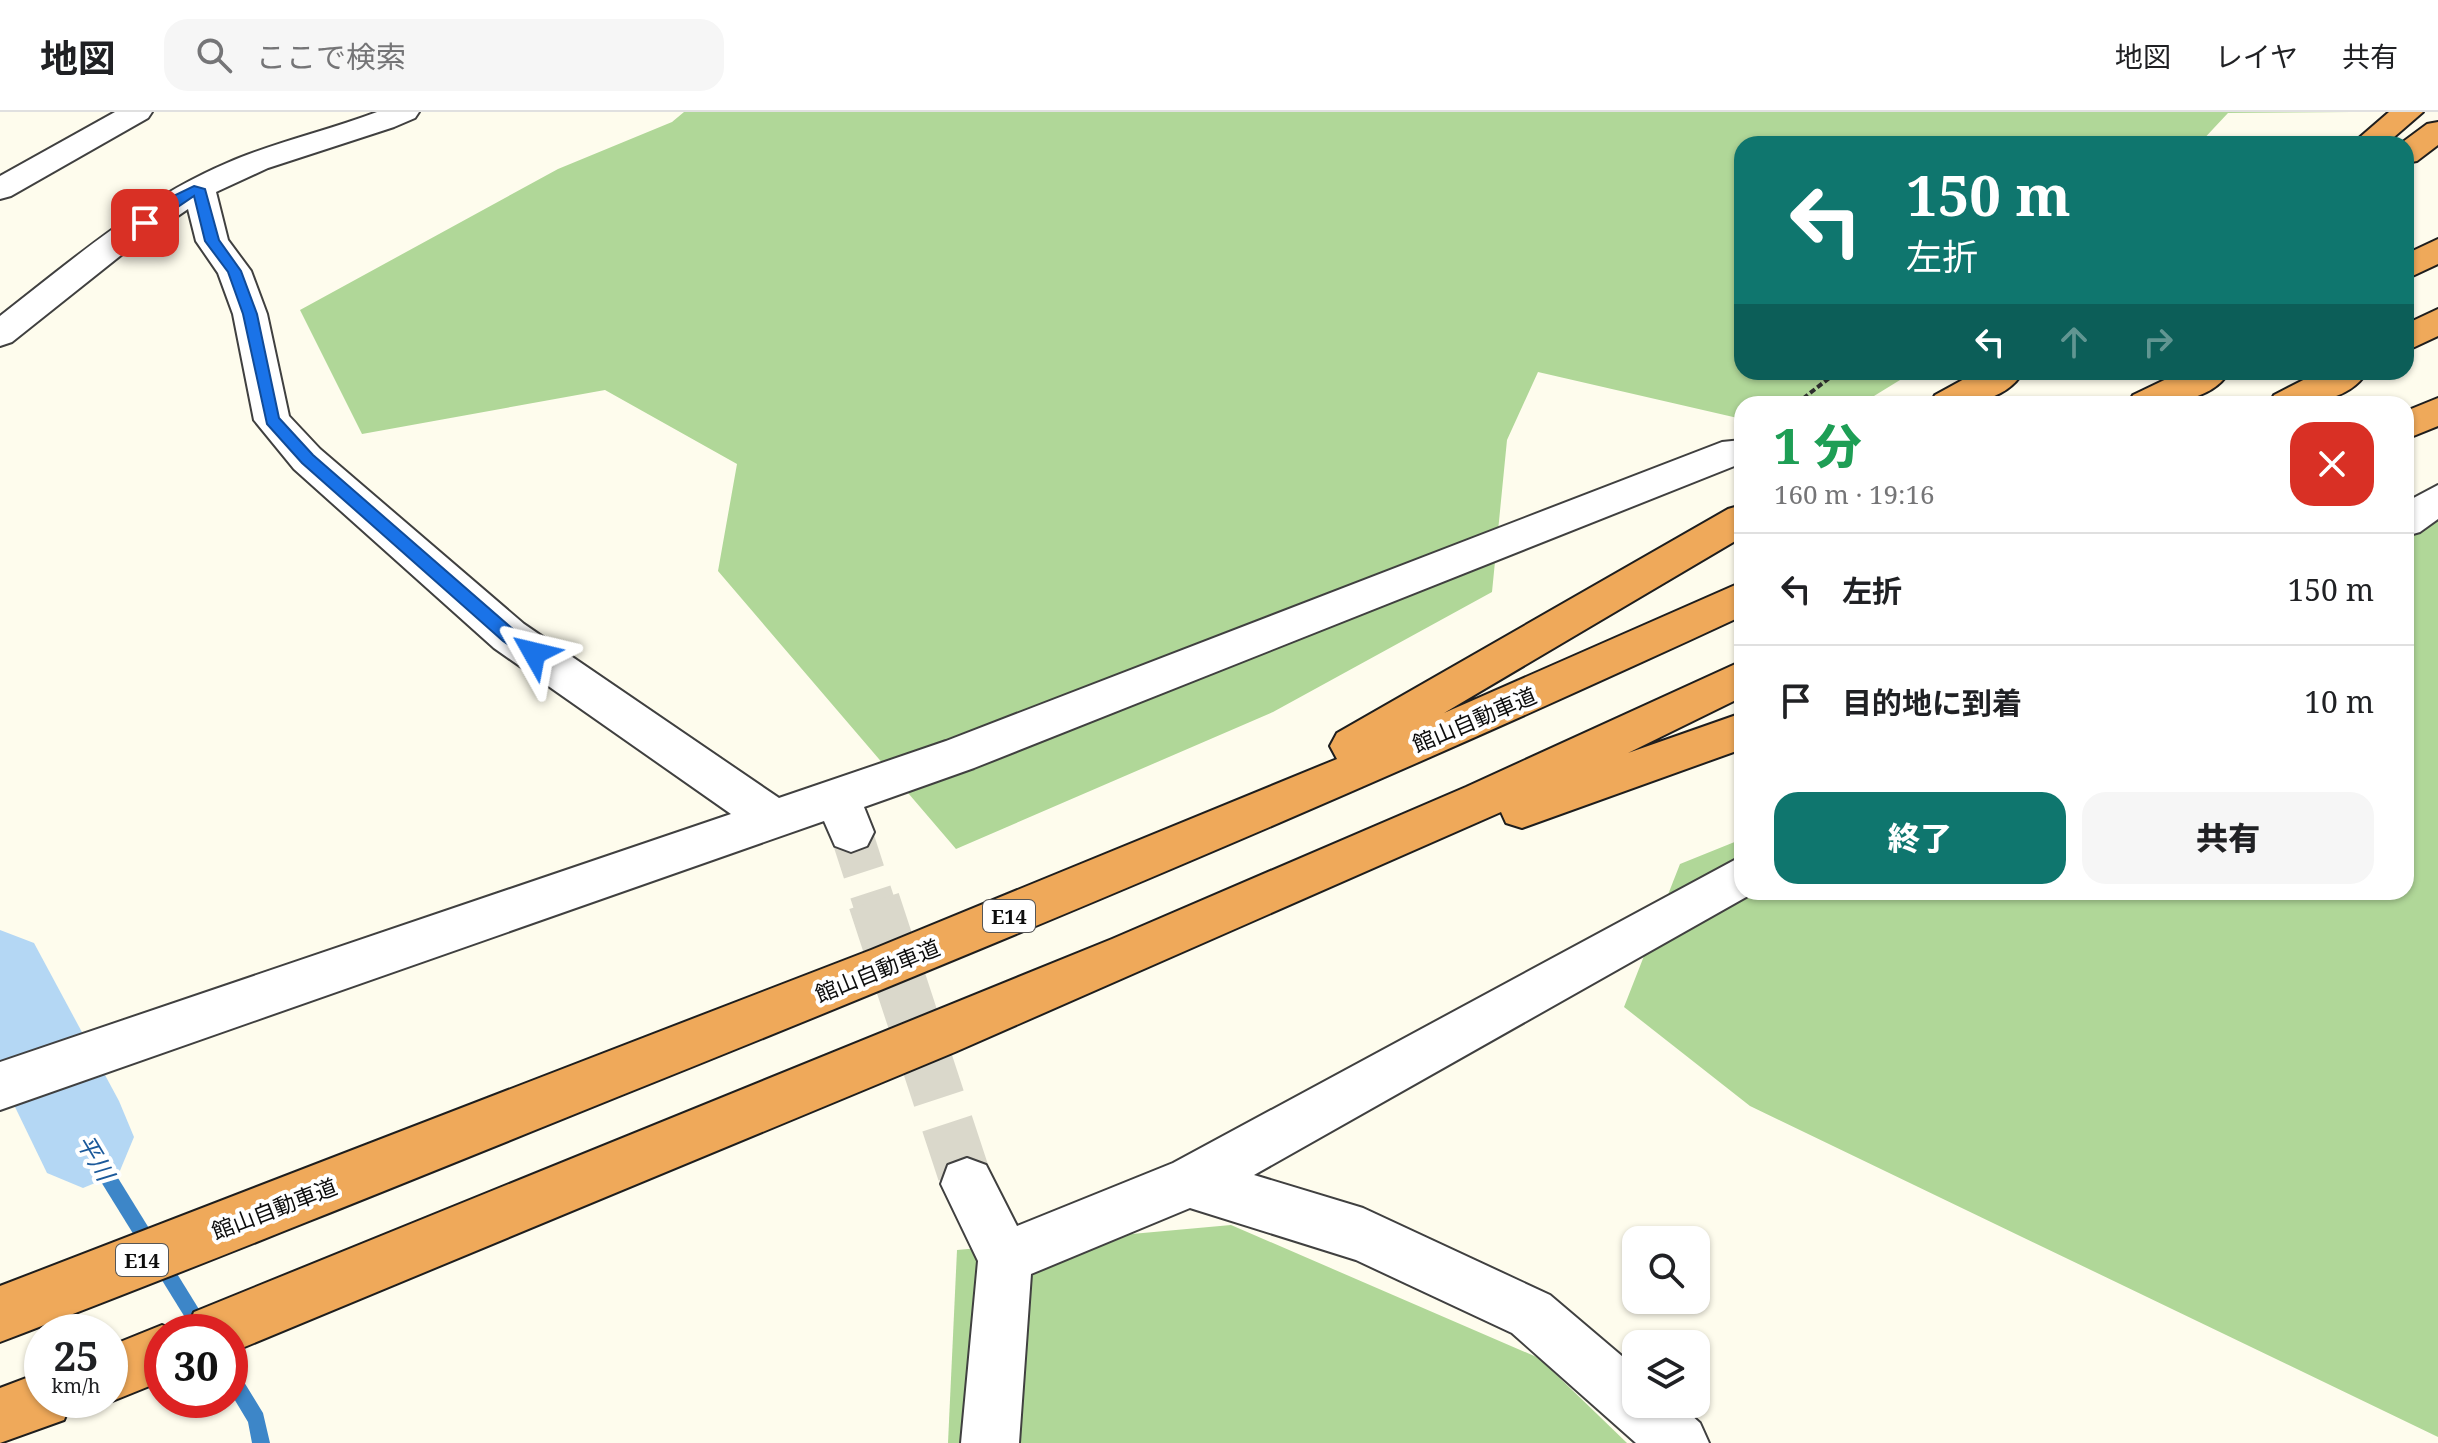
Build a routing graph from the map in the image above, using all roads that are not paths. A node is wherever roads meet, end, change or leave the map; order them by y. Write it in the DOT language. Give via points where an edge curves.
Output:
graph roads {
  1 [pos="137,112"];
  2 [pos="404,112"];
  3 [pos="2408,112"];
  4 [pos="2438,131"];
  5 [pos="2377,136"];
  6 [pos="2414,148"];
  7 [pos="0,189"];
  8 [pos="199,189"];
  9 [pos="2438,250"];
  10 [pos="2414,264"];
  11 [pos="6,320"];
  12 [pos="2438,321"];
  13 [pos="2414,334"];
  14 [pos="1991,380"];
  15 [pos="2195,380"];
  16 [pos="2334,380"];
  17 [pos="1962,396"];
  18 [pos="2162,396"];
  19 [pos="2302,396"];
  20 [pos="2438,411"];
  21 [pos="2414,422"];
  22 [pos="1734,451"];
  23 [pos="2438,499"];
  24 [pos="2414,516"];
  25 [pos="1734,524"];
  26 [pos="1734,602"];
  27 [pos="1734,682"];
  28 [pos="1734,734"];
  29 [pos="774,819"];
  30 [pos="1181,845"];
  31 [pos="1734,880"];
  32 [pos="1221,915"];
  33 [pos="4,1085"];
  34 [pos="1190,1182"];
  35 [pos="967,1184"];
  36 [pos="1005,1258"];
  37 [pos="8,1311"];
  38 [pos="248,1318"];
  39 [pos="990,1443"];
  40 [pos="1680,1443"];
  1 -- 7 [label="street"];
  2 -- 8 [label="street" via="238,169"];
  3 -- 5 [label="highway"];
  4 -- 6 [label="highway"];
  8 -- 11 [label="street" via="170,203"];
  8 -- 29 [label="street" via="212,241 234,271 250,314 272,420 307,459 509,636"];
  9 -- 10 [label="highway"];
  12 -- 13 [label="highway"];
  14 -- 17 [label="highway"];
  15 -- 18 [label="highway"];
  16 -- 19 [label="highway"];
  20 -- 21 [label="highway"];
  22 -- 29 [label="street" via="959,755 844,814"];
  23 -- 24 [label="street"];
  25 -- 30 [label="highway"];
  26 -- 30 [label="highway, 館山自動車道 / E14"];
  27 -- 32 [label="highway"];
  28 -- 32 [label="highway"];
  29 -- 33 [label="street"];
  30 -- 37 [label="highway, 館山自動車道 / E14" via="797,1002"];
  31 -- 34 [label="street"];
  32 -- 38 [label="highway"];
  34 -- 36 [label="street"];
  34 -- 40 [label="street" via="1363,1235 1531,1314"];
  35 -- 36 [label="street"];
  36 -- 39 [label="street"];
}
